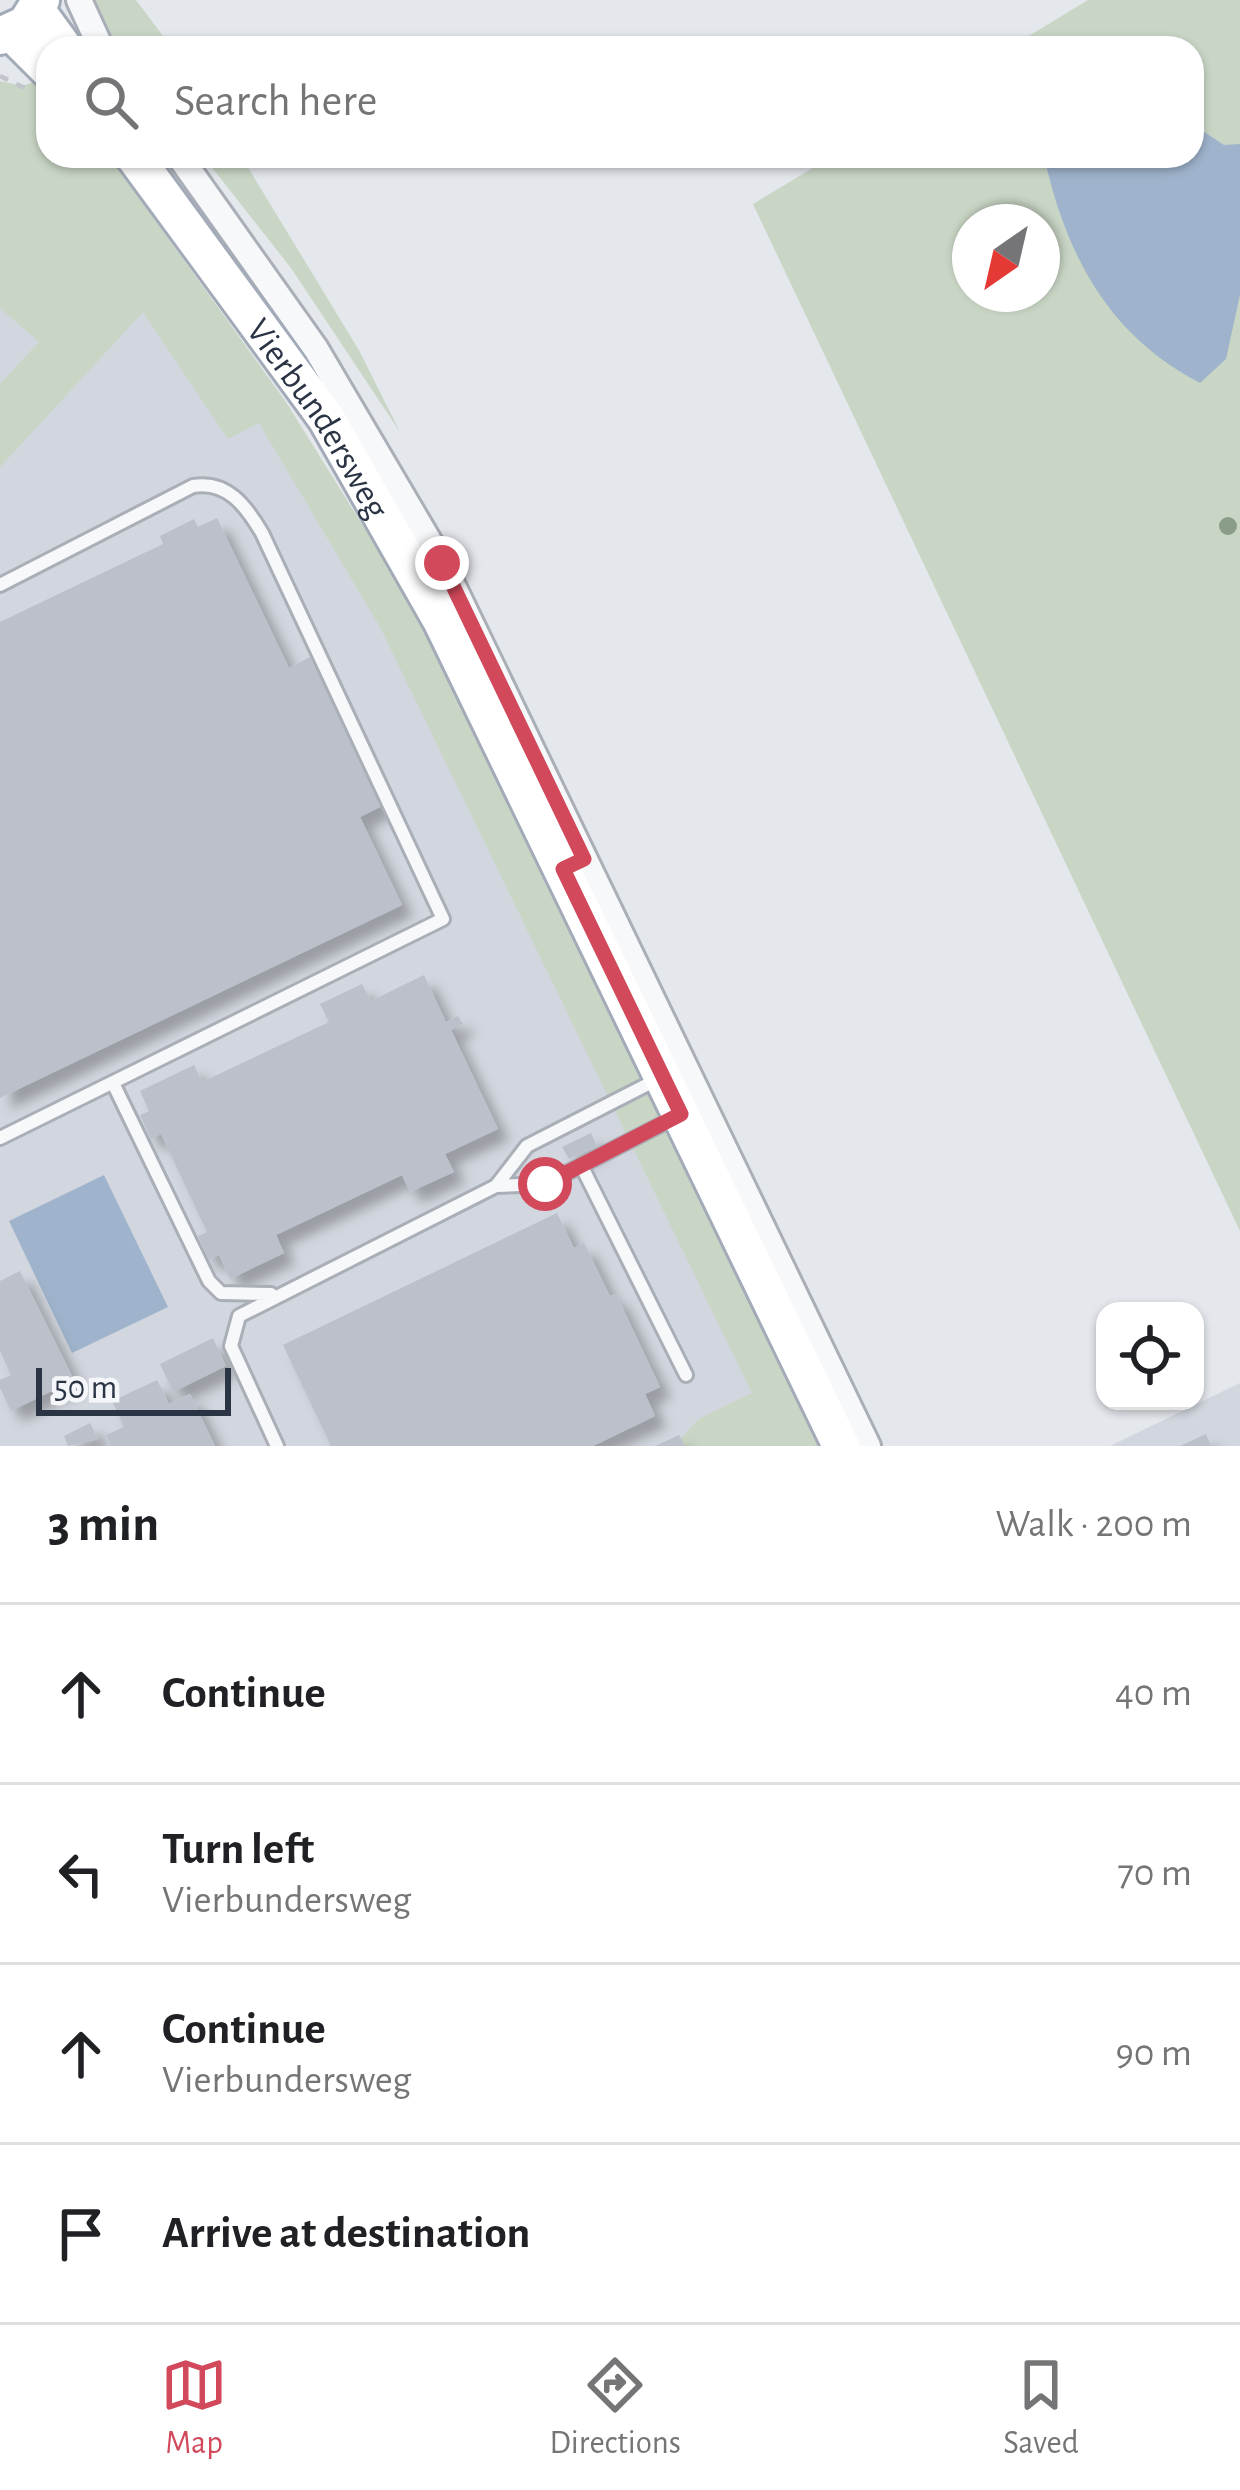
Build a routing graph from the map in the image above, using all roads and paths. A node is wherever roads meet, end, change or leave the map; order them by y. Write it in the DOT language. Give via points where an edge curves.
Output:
graph roads {
  1 [pos="79,0"];
  2 [pos="96,36"];
  3 [pos="143,168"];
  4 [pos="188,168"];
  5 [pos="0,585"];
  6 [pos="574,864"];
  7 [pos="663,1077"];
  8 [pos="113,1083"];
  9 [pos="681,1114"];
  10 [pos="0,1138"];
  11 [pos="582,1167"];
  12 [pos="496,1186"];
  13 [pos="274,1294"];
  14 [pos="803,1338"];
  15 [pos="686,1375"];
  16 [pos="277,1446"];
  17 [pos="841,1446"];
  18 [pos="868,1446"];
  1 -- 2 [label="street"];
  3 -- 6 [label="main road, Vierbundersweg" via="326,418"];
  4 -- 6 [label="street, Vierbundersweg" via="316,349 442,563"];
  5 -- 8 [label="lane" via="193,486 235,496 262,533 443,919"];
  6 -- 7 [label="main road, Vierbundersweg"];
  6 -- 14 [label="street, Vierbundersweg"];
  7 -- 9 [label="main road, Vierbundersweg"];
  7 -- 12 [label="lane" via="527,1146"];
  8 -- 10 [label="lane"];
  8 -- 13 [label="lane" via="209,1281 221,1293"];
  9 -- 11 [label="lane"];
  9 -- 14 [label="main road, Vierbundersweg"];
  11 -- 12 [label="lane" via="545,1184"];
  11 -- 15 [label="lane"];
  12 -- 13 [label="lane"];
  13 -- 16 [label="lane" via="239,1316 230,1335"];
  14 -- 17 [label="main road"];
  14 -- 18 [label="street"];
}
